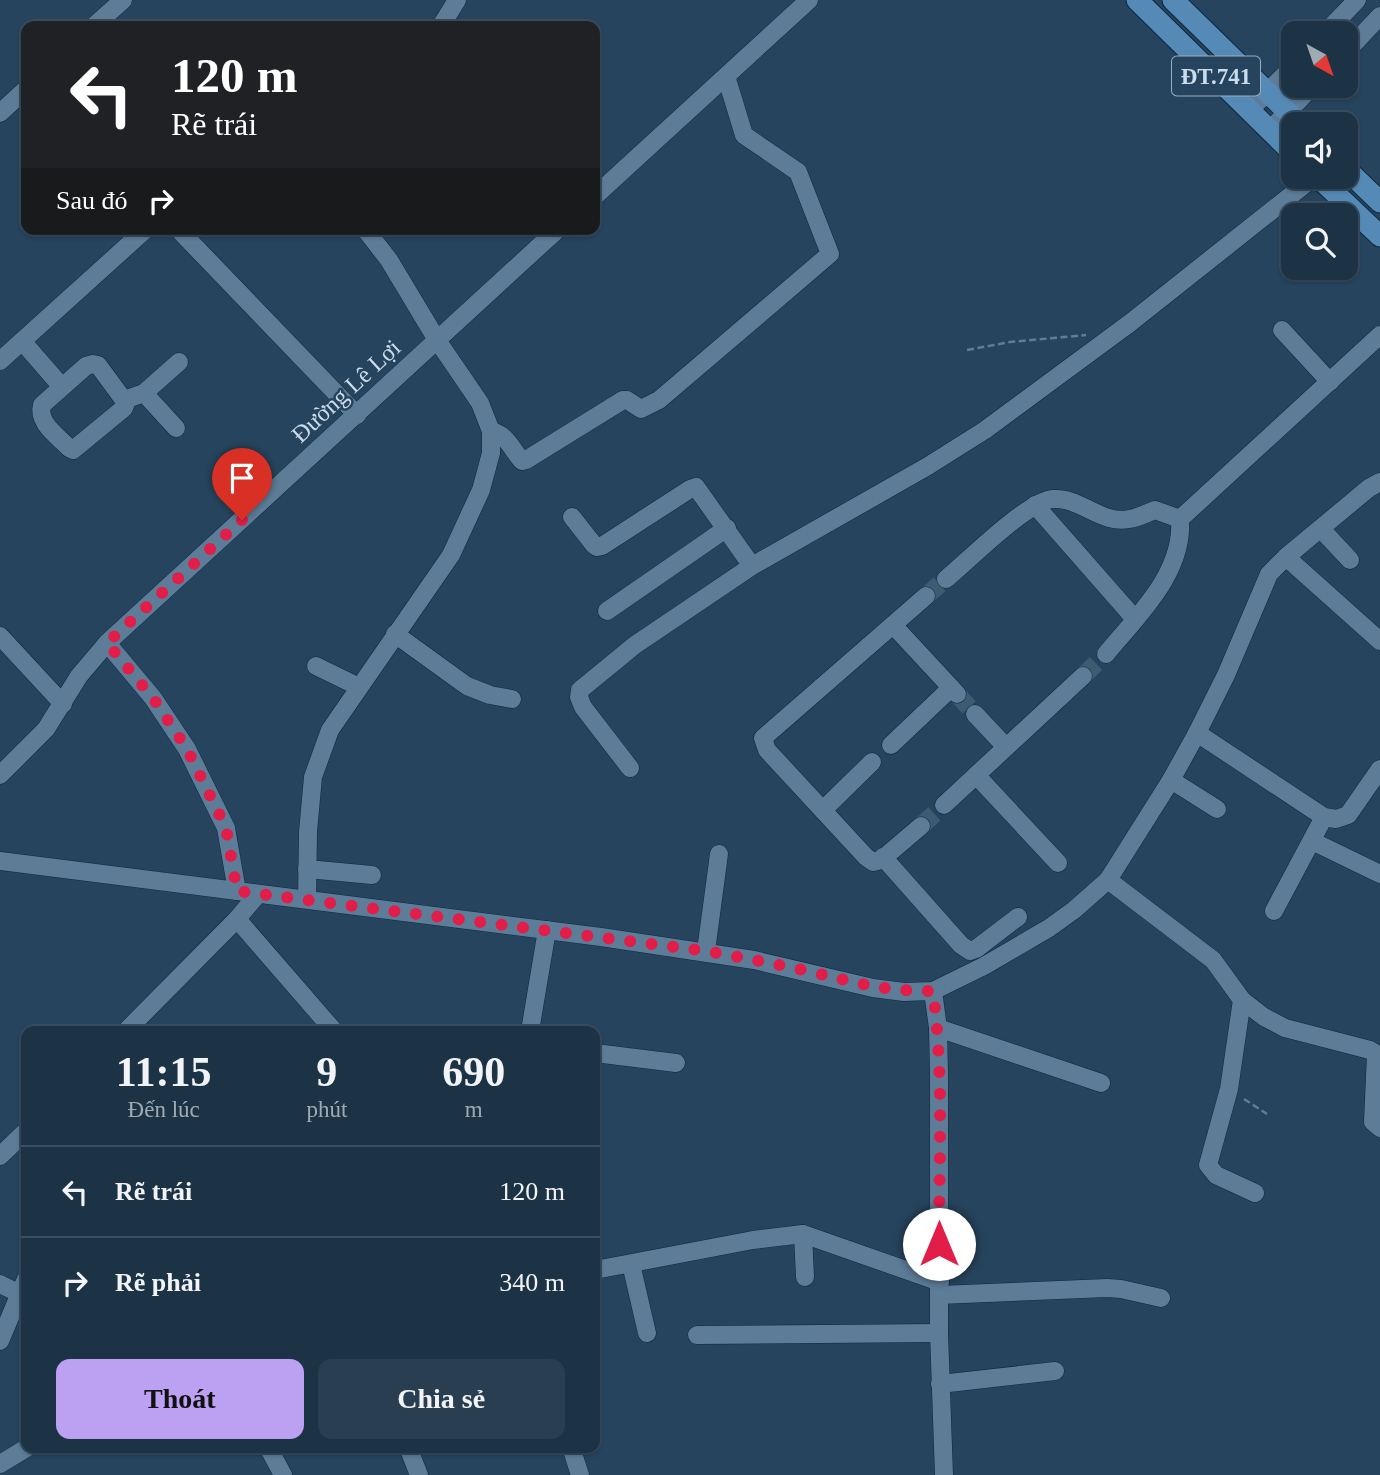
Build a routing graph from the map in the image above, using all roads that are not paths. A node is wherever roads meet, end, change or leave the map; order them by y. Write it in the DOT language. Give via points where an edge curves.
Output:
graph roads {
  1 [pos="123,0"];
  2 [pos="457,0"];
  3 [pos="809,0"];
  4 [pos="1137,0"];
  5 [pos="1173,0"];
  6 [pos="1357,0"];
  7 [pos="1380,16"];
  8 [pos="100,21"];
  9 [pos="444,21"];
  10 [pos="1337,21"];
  11 [pos="1358,39"];
  12 [pos="726,76"];
  13 [pos="1281,78"];
  14 [pos="1267,93"];
  15 [pos="21,94"];
  16 [pos="1250,110"];
  17 [pos="1288,112"];
  18 [pos="0,113"];
  19 [pos="1281,124"];
  20 [pos="1270,130"];
  21 [pos="1281,141"];
  22 [pos="1358,181"];
  23 [pos="1301,189"];
  24 [pos="1329,189"];
  25 [pos="600,191"];
  26 [pos="1380,202"];
  27 [pos="139,235"];
  28 [pos="184,235"];
  29 [pos="370,235"];
  30 [pos="551,235"];
  31 [pos="1380,236"];
  32 [pos="1282,330"];
  33 [pos="1380,335"];
  34 [pos="437,340"];
  35 [pos="22,341"];
  36 [pos="0,361"];
  37 [pos="179,362"];
  38 [pos="1330,382"];
  39 [pos="62,387"];
  40 [pos="145,393"];
  41 [pos="124,400"];
  42 [pos="357,415"];
  43 [pos="176,428"];
  44 [pos="491,431"];
  45 [pos="1380,482"];
  46 [pos="1035,505"];
  47 [pos="572,517"];
  48 [pos="1181,519"];
  49 [pos="727,528"];
  50 [pos="1321,529"];
  51 [pos="1286,557"];
  52 [pos="1350,560"];
  53 [pos="752,566"];
  54 [pos="946,579"];
  55 [pos="926,596"];
  56 [pos="607,611"];
  57 [pos="1135,619"];
  58 [pos="893,625"];
  59 [pos="395,634"];
  60 [pos="0,636"];
  61 [pos="1380,641"];
  62 [pos="107,643"];
  63 [pos="1106,654"];
  64 [pos="316,666"];
  65 [pos="1083,676"];
  66 [pos="359,687"];
  67 [pos="512,699"];
  68 [pos="63,704"];
  69 [pos="975,714"];
  70 [pos="1197,733"];
  71 [pos="891,745"];
  72 [pos="1006,747"];
  73 [pos="872,762"];
  74 [pos="629,768"];
  75 [pos="1380,769"];
  76 [pos="0,775"];
  77 [pos="976,775"];
  78 [pos="1171,780"];
  79 [pos="944,804"];
  80 [pos="1217,809"];
  81 [pos="823,810"];
  82 [pos="1324,817"];
  83 [pos="921,826"];
  84 [pos="1312,841"];
  85 [pos="719,854"];
  86 [pos="883,858"];
  87 [pos="0,862"];
  88 [pos="1058,863"];
  89 [pos="307,869"];
  90 [pos="1380,874"];
  91 [pos="372,875"];
  92 [pos="1108,880"];
  93 [pos="237,891"];
  94 [pos="258,894"];
  95 [pos="307,899"];
  96 [pos="1274,911"];
  97 [pos="1018,917"];
  98 [pos="237,919"];
  99 [pos="547,930"];
  100 [pos="706,951"];
  101 [pos="933,991"];
  102 [pos="1242,1000"];
  103 [pos="134,1026"];
  104 [pos="330,1026"];
  105 [pos="531,1026"];
  106 [pos="938,1028"];
  107 [pos="600,1054"];
  108 [pos="676,1063"];
  109 [pos="1101,1083"];
  110 [pos="1380,1128"];
  111 [pos="21,1143"];
  112 [pos="0,1156"];
  113 [pos="1255,1193"];
  114 [pos="803,1234"];
  115 [pos="631,1264"];
  116 [pos="600,1269"];
  117 [pos="805,1277"];
  118 [pos="0,1284"];
  119 [pos="21,1287"];
  120 [pos="939,1289"];
  121 [pos="21,1292"];
  122 [pos="1161,1298"];
  123 [pos="647,1333"];
  124 [pos="939,1333"];
  125 [pos="697,1335"];
  126 [pos="0,1341"];
  127 [pos="1055,1371"];
  128 [pos="940,1384"];
  129 [pos="21,1451"];
  130 [pos="271,1453"];
  131 [pos="410,1453"];
  132 [pos="572,1453"];
  133 [pos="0,1464"];
  134 [pos="284,1475"];
  135 [pos="419,1475"];
  136 [pos="580,1475"];
  137 [pos="944,1475"];
  1 -- 8 [label="street"];
  2 -- 9 [label="street"];
  3 -- 12 [label="street"];
  4 -- 16 [label="main road, ĐT.741"];
  5 -- 14 [label="main road, ĐT.741"];
  6 -- 10 [label="street"];
  7 -- 11 [label="street"];
  12 -- 25 [label="street"];
  12 -- 44 [label="street" via="744,135 798,172 830,254 659,400 641,409 623,400 522,461 502,435"];
  13 -- 14 [label="street"];
  14 -- 16 [label="street"];
  14 -- 17 [label="main road, ĐT.741"];
  15 -- 18 [label="street"];
  16 -- 20 [label="main road, ĐT.741"];
  19 -- 20 [label="street"];
  20 -- 21 [label="main road, ĐT.741"];
  22 -- 26 [label="main road"];
  23 -- 53 [label="street" via="985,430"];
  24 -- 31 [label="main road"];
  27 -- 35 [label="street"];
  28 -- 42 [label="street"];
  29 -- 34 [label="street"];
  30 -- 34 [label="street, Đường Lê Lợi"];
  32 -- 38 [label="street"];
  33 -- 38 [label="street"];
  34 -- 42 [label="street, Đường Lê Lợi"];
  34 -- 44 [label="street" via="480,403"];
  35 -- 36 [label="street"];
  35 -- 39 [label="street"];
  37 -- 40 [label="street"];
  38 -- 48 [label="street"];
  39 -- 41 [label="street" via="86,366 98,365"];
  39 -- 41 [label="street" via="42,405 41,419 73,450 124,408"];
  40 -- 41 [label="street"];
  40 -- 43 [label="street"];
  42 -- 62 [label="street, Đường Lê Lợi"];
  44 -- 59 [label="street" via="491,453 481,490 451,555"];
  45 -- 50 [label="street"];
  46 -- 48 [label="street" via="1053,499 1116,520 1154,510"];
  46 -- 54 [label="street"];
  46 -- 57 [label="street"];
  47 -- 49 [label="street" via="594,545 602,546 696,487"];
  48 -- 57 [label="street" via="1182,539 1166,581"];
  49 -- 53 [label="street"];
  49 -- 56 [label="street"];
  50 -- 51 [label="street"];
  50 -- 52 [label="street"];
  51 -- 61 [label="street"];
  51 -- 70 [label="street" via="1262,587"];
  53 -- 74 [label="street" via="635,645 580,690 583,707"];
  55 -- 58 [label="street"];
  57 -- 63 [label="street"];
  58 -- 71 [label="street" via="954,691"];
  58 -- 81 [label="street" via="763,738 767,750"];
  59 -- 66 [label="street"];
  59 -- 67 [label="street" via="467,686"];
  60 -- 68 [label="street"];
  62 -- 68 [label="street, Đường Lê Lợi"];
  62 -- 93 [label="street" via="153,698 187,749 226,828"];
  64 -- 66 [label="street"];
  65 -- 72 [label="street"];
  66 -- 89 [label="street" via="330,730 313,777"];
  68 -- 76 [label="street, Đường Lê Lợi" via="46,729"];
  69 -- 72 [label="street"];
  70 -- 78 [label="street"];
  70 -- 82 [label="street"];
  72 -- 77 [label="street"];
  73 -- 81 [label="street"];
  75 -- 82 [label="street" via="1348,815"];
  77 -- 79 [label="street"];
  77 -- 88 [label="street"];
  78 -- 80 [label="street"];
  78 -- 92 [label="street"];
  81 -- 86 [label="street" via="866,857 873,862"];
  82 -- 84 [label="street"];
  83 -- 86 [label="street"];
  84 -- 90 [label="street"];
  84 -- 96 [label="street"];
  85 -- 100 [label="street"];
  86 -- 97 [label="street" via="970,951"];
  87 -- 93 [label="street"];
  89 -- 91 [label="street"];
  89 -- 95 [label="street"];
  92 -- 101 [label="street" via="1049,928"];
  92 -- 102 [label="street" via="1213,960"];
  93 -- 94 [label="street"];
  94 -- 95 [label="street"];
  94 -- 98 [label="street"];
  95 -- 99 [label="street"];
  98 -- 103 [label="street"];
  98 -- 104 [label="street"];
  99 -- 100 [label="street"];
  99 -- 105 [label="street"];
  100 -- 101 [label="street" via="873,988"];
  101 -- 106 [label="street"];
  102 -- 110 [label="street" via="1285,1028 1376,1054 1373,1122"];
  102 -- 113 [label="street" via="1229,1089 1208,1165 1216,1175"];
  106 -- 109 [label="street"];
  106 -- 120 [label="street"];
  107 -- 108 [label="street"];
  111 -- 112 [label="street"];
  114 -- 115 [label="street"];
  114 -- 117 [label="street"];
  114 -- 120 [label="street"];
  115 -- 116 [label="street"];
  115 -- 123 [label="street"];
  118 -- 119 [label="street"];
  120 -- 122 [label="street" via="1107,1288"];
  120 -- 124 [label="street"];
  121 -- 126 [label="street"];
  124 -- 125 [label="street"];
  124 -- 128 [label="street"];
  127 -- 128 [label="street"];
  128 -- 137 [label="street"];
  129 -- 133 [label="street"];
  130 -- 134 [label="street"];
  131 -- 135 [label="street"];
  132 -- 136 [label="street"];
}
